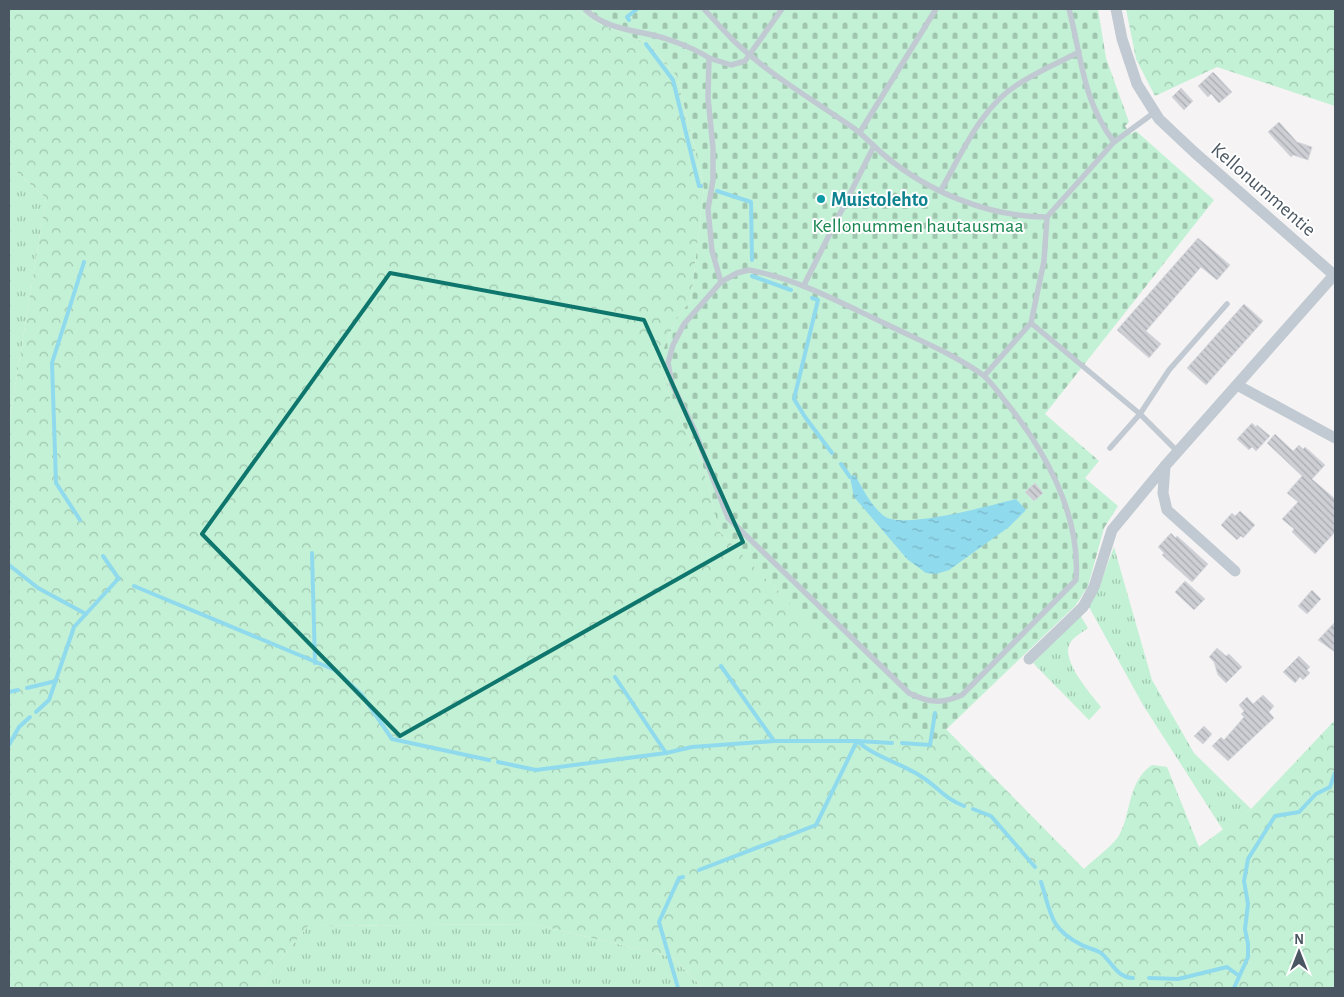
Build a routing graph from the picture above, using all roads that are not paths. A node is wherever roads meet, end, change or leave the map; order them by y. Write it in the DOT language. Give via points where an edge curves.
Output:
graph roads {
  1 [pos="585,9"];
  2 [pos="704,9"];
  3 [pos="782,9"];
  4 [pos="936,9"];
  5 [pos="1069,9"];
  6 [pos="1116,9"];
  7 [pos="1079,52"];
  8 [pos="750,54"];
  9 [pos="710,58"];
  10 [pos="1155,112"];
  11 [pos="860,132"];
  12 [pos="1114,142"];
  13 [pos="874,146"];
  14 [pos="941,190"];
  15 [pos="1047,217"];
  16 [pos="1335,275"];
  17 [pos="721,282"];
  18 [pos="804,285"];
  19 [pos="1226,304"];
  20 [pos="1031,323"];
  21 [pos="984,376"];
  22 [pos="1237,385"];
  23 [pos="1140,414"];
  24 [pos="1335,438"];
  25 [pos="1110,448"];
  26 [pos="1178,452"];
  27 [pos="1165,466"];
  28 [pos="1235,571"];
  29 [pos="1029,659"];
  1 -- 9 [label="lane" via="604,22 664,38"];
  2 -- 8 [label="lane"];
  3 -- 8 [label="lane"];
  4 -- 11 [label="lane"];
  5 -- 7 [label="lane"];
  6 -- 10 [label="street, Kellonummentie" via="1137,84"];
  7 -- 12 [label="lane" via="1093,108"];
  7 -- 14 [label="lane" via="1016,85 1000,99 970,139"];
  8 -- 9 [label="lane" via="745,60 732,65"];
  8 -- 11 [label="lane"];
  9 -- 17 [label="lane" via="708,98 714,180 708,209 712,251"];
  10 -- 12 [label="lane"];
  10 -- 16 [label="street, Kellonummentie" via="1194,152"];
  11 -- 13 [label="lane"];
  12 -- 15 [label="lane"];
  13 -- 14 [label="lane" via="913,176"];
  13 -- 18 [label="lane"];
  14 -- 15 [label="lane" via="1001,214"];
  15 -- 20 [label="lane" via="1044,261"];
  16 -- 22 [label="street, Kellonummentie"];
  17 -- 18 [label="lane" via="749,270 777,275"];
  17 -- 21 [label="lane" via="684,324 673,344 668,363 672,384 694,429 728,518 909,693 935,702 962,695 1076,580 1076,549 1060,492 1023,423"];
  18 -- 21 [label="lane" via="927,344"];
  19 -- 23 [label="lane" via="1169,370"];
  20 -- 21 [label="lane"];
  20 -- 23 [label="lane"];
  22 -- 24 [label="street"];
  22 -- 26 [label="street, Kellonummentie"];
  23 -- 25 [label="lane"];
  23 -- 26 [label="lane"];
  26 -- 27 [label="street, Kellonummentie"];
  27 -- 28 [label="street" via="1163,493 1167,510"];
  27 -- 29 [label="street, Kellonummentie" via="1112,530 1094,587 1083,607"];
}
